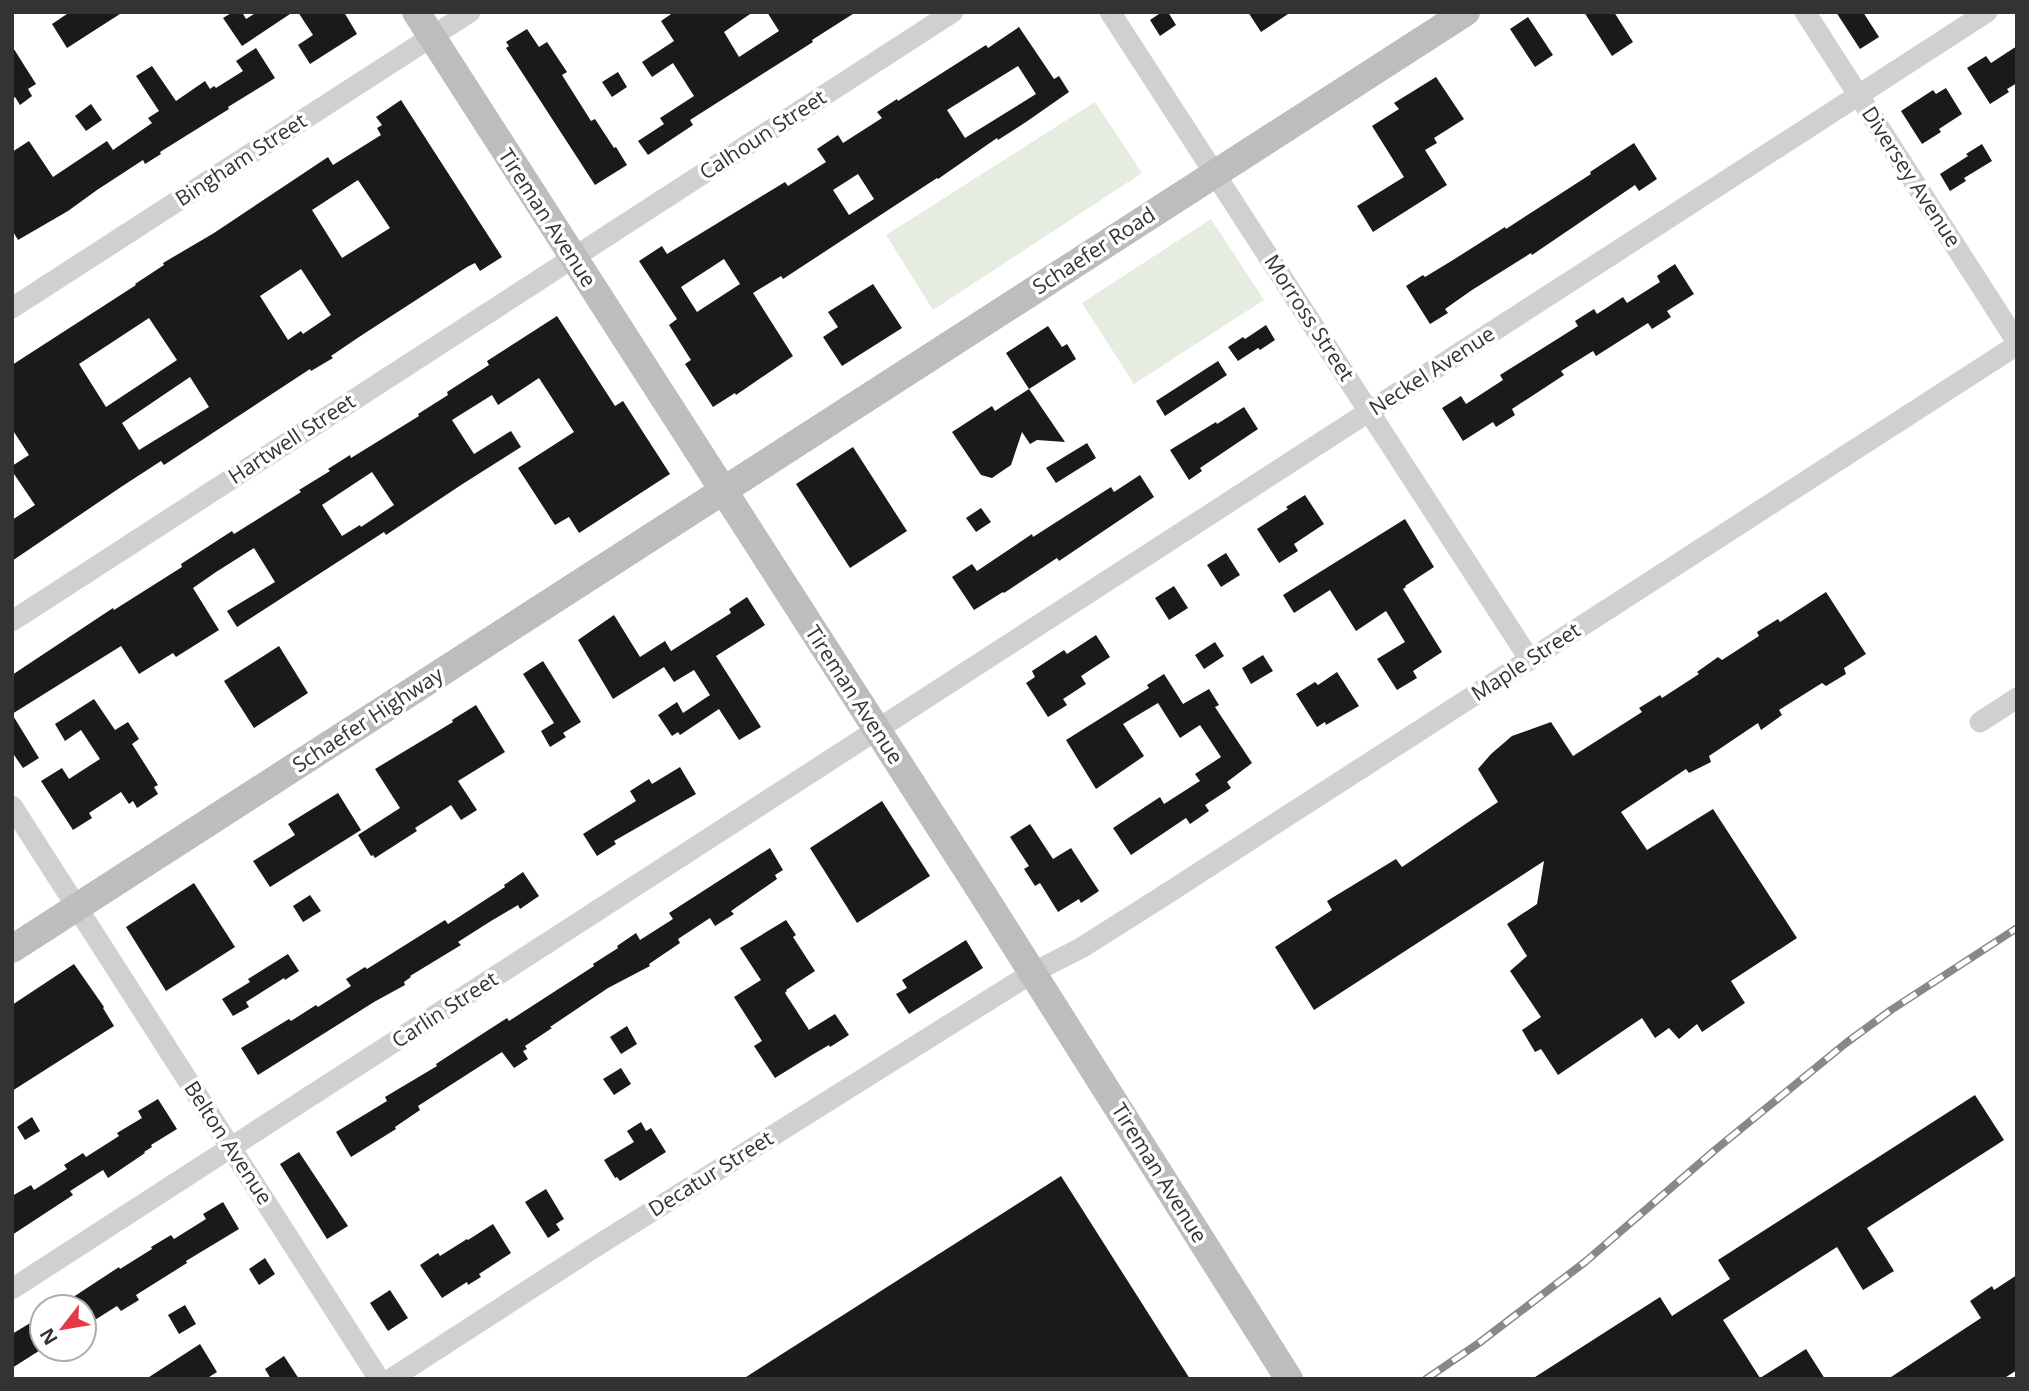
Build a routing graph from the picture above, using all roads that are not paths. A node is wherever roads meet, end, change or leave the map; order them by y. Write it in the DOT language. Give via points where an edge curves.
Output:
graph roads {
  1 [pos="416,12"];
  2 [pos="470,12"];
  3 [pos="953,12"];
  4 [pos="1110,12"];
  5 [pos="1465,12"];
  6 [pos="1805,12"];
  7 [pos="1987,12"];
  8 [pos="432,37"];
  9 [pos="1859,96"];
  10 [pos="1215,173"];
  11 [pos="573,257"];
  12 [pos="12,307"];
  13 [pos="2017,344"];
  14 [pos="1369,412"];
  15 [pos="723,491"];
  16 [pos="12,621"];
  17 [pos="1530,660"];
  18 [pos="2017,698"];
  19 [pos="1980,722"];
  20 [pos="877,730"];
  21 [pos="12,806"];
  22 [pos="77,907"];
  23 [pos="12,949"];
  24 [pos="1032,973"];
  25 [pos="231,1148"];
  26 [pos="12,1289"];
  27 [pos="379,1379"];
  28 [pos="391,1379"];
  29 [pos="1289,1379"];
  1 -- 8 [label="main road, Tireman Avenue"];
  2 -- 8 [label="street, Bingham Street"];
  3 -- 11 [label="street, Calhoun Street"];
  4 -- 10 [label="street, Morross Street"];
  5 -- 10 [label="main road, Schaefer Road"];
  6 -- 9 [label="street, Diversey Avenue"];
  7 -- 9 [label="street, Neckel Avenue"];
  8 -- 11 [label="main road, Tireman Avenue"];
  8 -- 12 [label="street, Bingham Street"];
  9 -- 13 [label="street, Diversey Avenue"];
  9 -- 14 [label="street, Neckel Avenue"];
  10 -- 14 [label="street, Morross Street"];
  10 -- 15 [label="main road, Schaefer Road"];
  11 -- 15 [label="main road, Tireman Avenue"];
  11 -- 16 [label="street, Hartwell Street"];
  13 -- 17 [label="street, Maple Street"];
  14 -- 17 [label="street, Morross Street"];
  14 -- 20 [label="street, Neckel Avenue"];
  15 -- 20 [label="main road, Tireman Avenue"];
  15 -- 22 [label="main road, Schaefer Highway"];
  17 -- 24 [label="street, Maple Street" via="1165,896"];
  18 -- 19 [label="street"];
  20 -- 24 [label="main road, Tireman Avenue"];
  20 -- 25 [label="street, Carlin Street"];
  21 -- 22 [label="street, Belton Avenue"];
  22 -- 23 [label="main road, Schaefer Highway"];
  22 -- 25 [label="street, Belton Avenue"];
  24 -- 28 [label="street, Decatur Street"];
  24 -- 29 [label="main road, Tireman Avenue"];
  25 -- 26 [label="street, Carlin Street"];
  25 -- 27 [label="street, Belton Avenue"];
}
